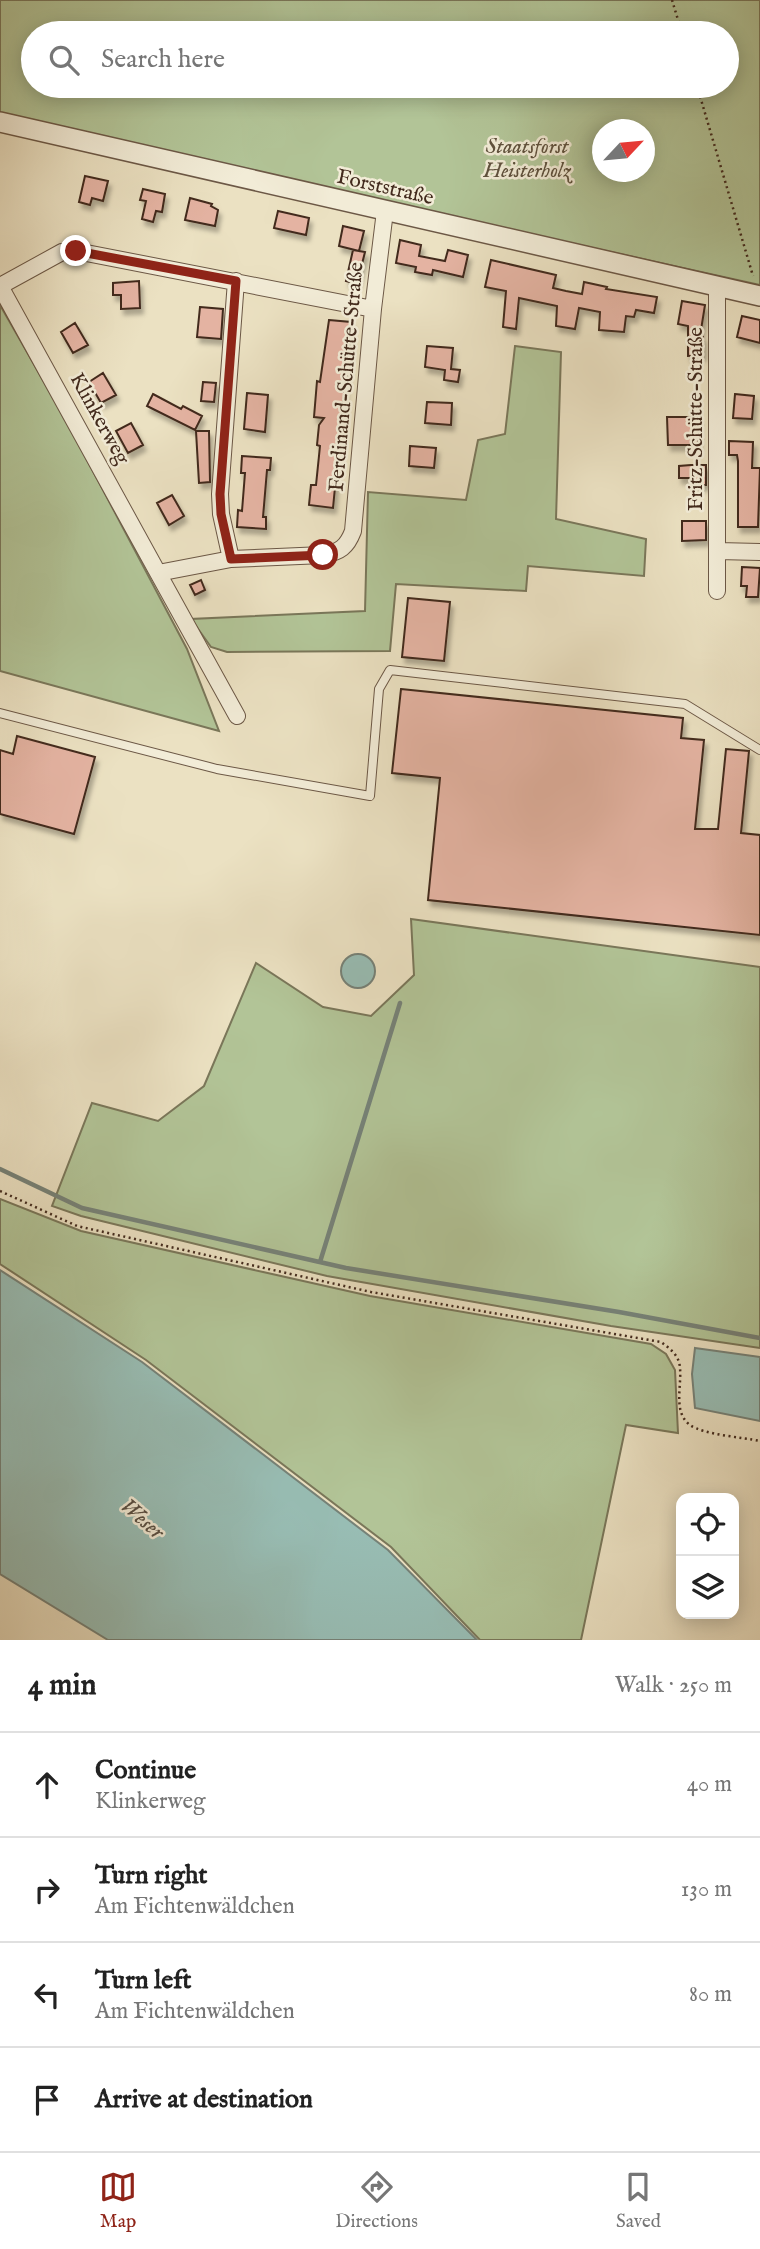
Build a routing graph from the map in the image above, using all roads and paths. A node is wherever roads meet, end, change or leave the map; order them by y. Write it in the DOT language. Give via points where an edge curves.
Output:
graph roads {
  1 [pos="672,0"];
  2 [pos="678,21"];
  3 [pos="701,98"];
  4 [pos="0,122"];
  5 [pos="384,211"];
  6 [pos="236,281"];
  7 [pos="0,286"];
  8 [pos="717,286"];
  9 [pos="759,296"];
  10 [pos="373,309"];
  11 [pos="718,551"];
  12 [pos="760,552"];
  13 [pos="231,559"];
  14 [pos="158,573"];
  15 [pos="717,591"];
  16 [pos="0,713"];
  17 [pos="237,716"];
  18 [pos="760,750"];
  19 [pos="0,1191"];
  20 [pos="760,1441"];
  1 -- 2 [label="path"];
  3 -- 9 [label="path"];
  4 -- 5 [label="street, Forststraße"];
  5 -- 8 [label="street, Forststraße"];
  5 -- 10 [label="street, Ferdinand-Schütte-Straße"];
  6 -- 7 [label="street" via="69,250"];
  6 -- 10 [label="street"];
  6 -- 13 [label="street" via="220,494"];
  7 -- 14 [label="street, Klinkerweg"];
  8 -- 9 [label="street, Forststraße"];
  8 -- 11 [label="street, Fritz-Schütte-Straße"];
  10 -- 13 [label="street, Ferdinand-Schütte-Straße" via="354,531 348,545 323,555"];
  11 -- 12 [label="street"];
  11 -- 15 [label="street, Fritz-Schütte-Straße"];
  13 -- 14 [label="street"];
  14 -- 17 [label="street, Klinkerweg"];
  16 -- 18 [label="lane" via="217,769 370,796 379,689 390,670 685,704"];
  19 -- 20 [label="path" via="77,1226 371,1292 661,1342 678,1362 681,1412 689,1424"];
}
